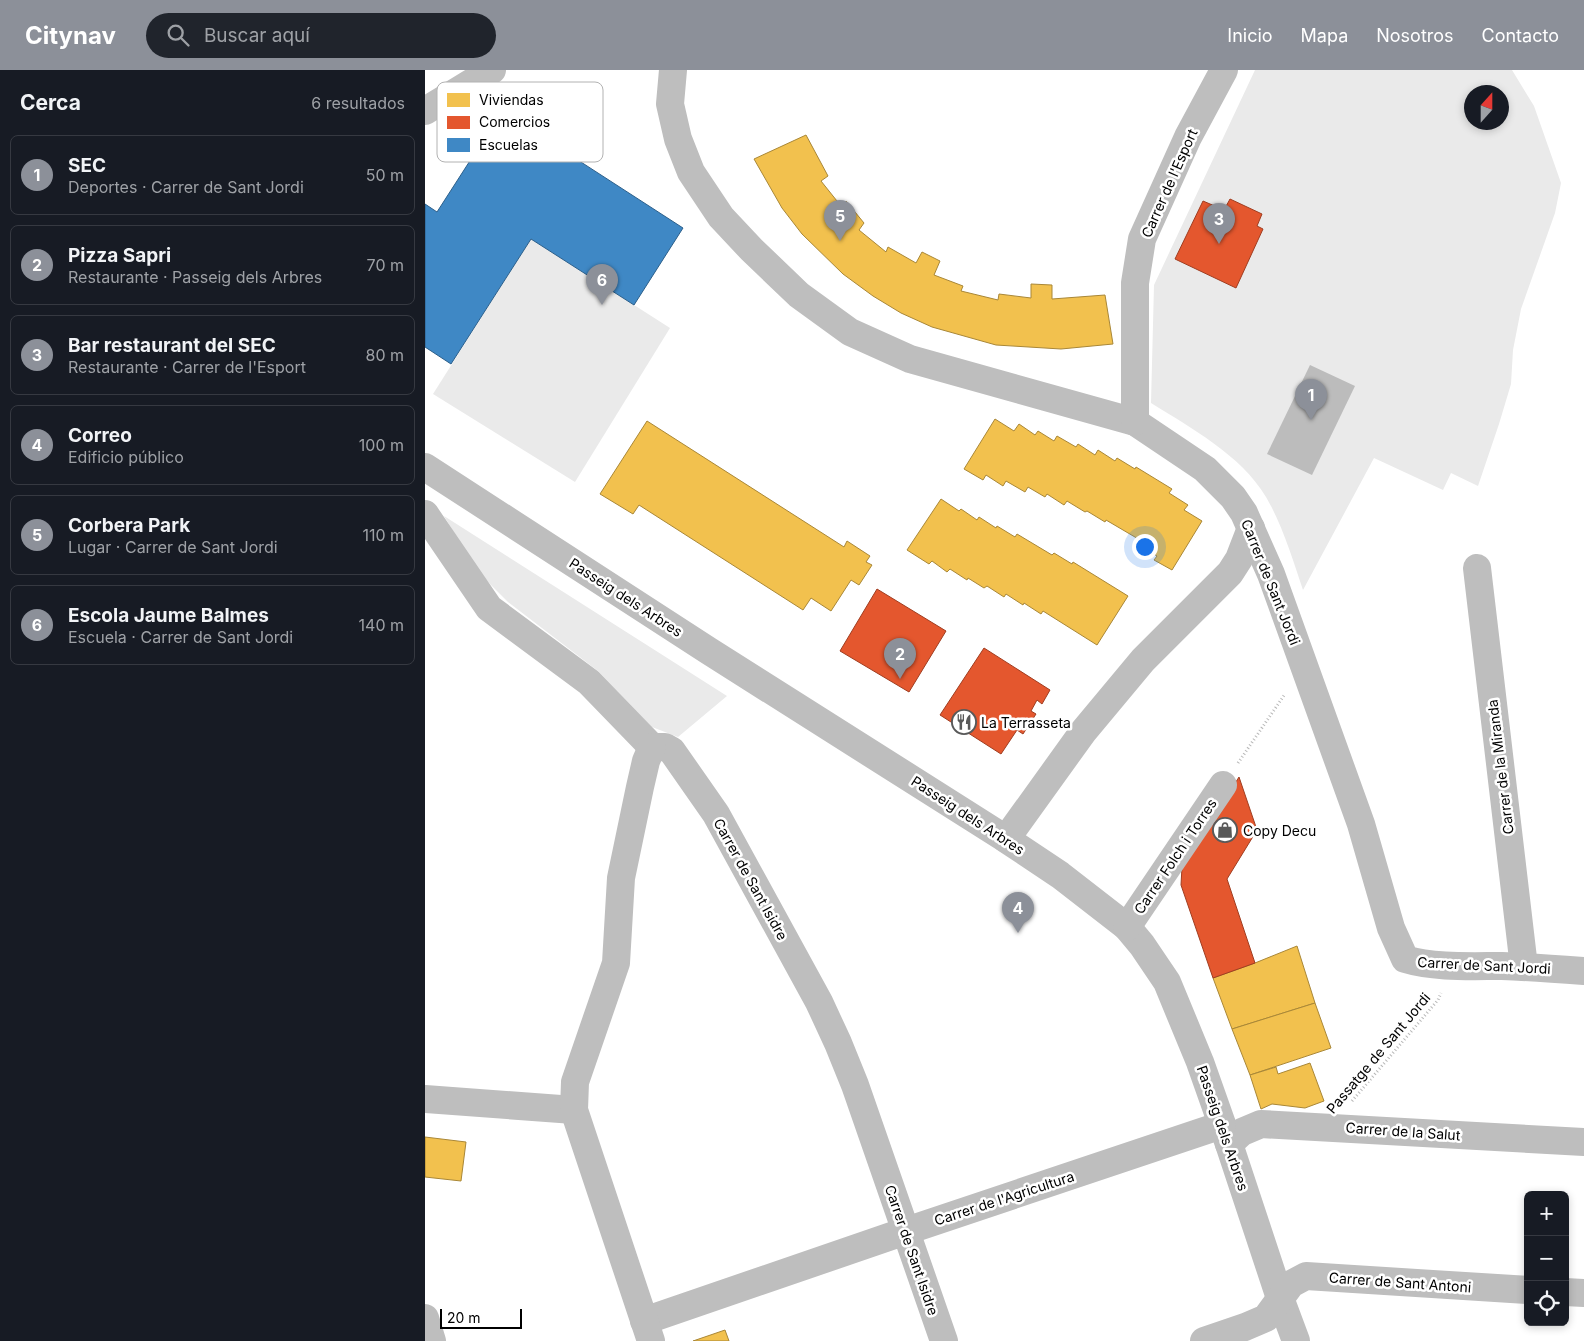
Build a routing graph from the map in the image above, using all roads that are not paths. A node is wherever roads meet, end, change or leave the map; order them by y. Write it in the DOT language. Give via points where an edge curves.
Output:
graph roads {
  1 [pos="673,70"];
  2 [pos="1224,70"];
  3 [pos="487,71"];
  4 [pos="470,82"];
  5 [pos="437,103"];
  6 [pos="425,111"];
  7 [pos="1135,422"];
  8 [pos="427,474"];
  9 [pos="425,514"];
  10 [pos="1251,528"];
  11 [pos="1477,568"];
  12 [pos="651,747"];
  13 [pos="1223,785"];
  14 [pos="1006,839"];
  15 [pos="1127,927"];
  16 [pos="1524,967"];
  17 [pos="1584,971"];
  18 [pos="425,1100"];
  19 [pos="574,1110"];
  20 [pos="1226,1135"];
  21 [pos="1584,1142"];
  22 [pos="906,1231"];
  23 [pos="1524,1290"];
  24 [pos="1569,1292"];
  25 [pos="1584,1293"];
  26 [pos="1280,1298"];
  27 [pos="425,1318"];
  28 [pos="648,1331"];
  29 [pos="432,1341"];
  30 [pos="944,1341"];
  31 [pos="1204,1341"];
  32 [pos="1296,1341"];
  1 -- 7 [label="street, Carrer de Sant Jordi" via="670,104 678,139 691,172 721,217 799,295 850,332 910,359"];
  2 -- 7 [label="street, Carrer de l'Esport" via="1188,137 1142,239 1135,283"];
  3 -- 4 [label="street"];
  5 -- 6 [label="street"];
  7 -- 10 [label="street, Carrer de Sant Jordi" via="1205,469 1233,497"];
  8 -- 14 [label="street, Passeig dels Arbres"];
  9 -- 12 [label="street" via="489,608 589,682"];
  10 -- 14 [label="street" via="1230,573 1143,660 1083,732"];
  10 -- 16 [label="street, Carrer de Sant Jordi" via="1271,574 1361,824 1391,928 1405,959 1453,966"];
  11 -- 16 [label="street, Carrer de la Miranda"];
  12 -- 19 [label="street" via="621,878 616,963 575,1082"];
  12 -- 22 [label="street, Carrer de Sant Isidre" via="665,747 672,751 716,814 819,1002 855,1085"];
  13 -- 15 [label="street, Carrer Folch i Torres"];
  14 -- 15 [label="street, Passeig dels Arbres" via="1060,875"];
  15 -- 20 [label="street, Passeig dels Arbres" via="1167,982"];
  16 -- 17 [label="street, Carrer de Sant Jordi"];
  18 -- 19 [label="street"];
  19 -- 28 [label="street"];
  20 -- 21 [label="street, Carrer de la Salut" via="1261,1124"];
  20 -- 22 [label="street, Carrer de l'Agricultura"];
  20 -- 26 [label="street, Passeig dels Arbres"];
  22 -- 28 [label="street, Carrer de l'Agricultura"];
  22 -- 30 [label="street, Carrer de Sant Isidre"];
  23 -- 26 [label="street, Carrer de Sant Antoni" via="1306,1276 1291,1284"];
  24 -- 25 [label="street"];
  26 -- 31 [label="street, Carrer de Sant Antoni" via="1265,1318"];
  26 -- 32 [label="street, Passeig dels Arbres"];
  27 -- 29 [label="street"];
}
